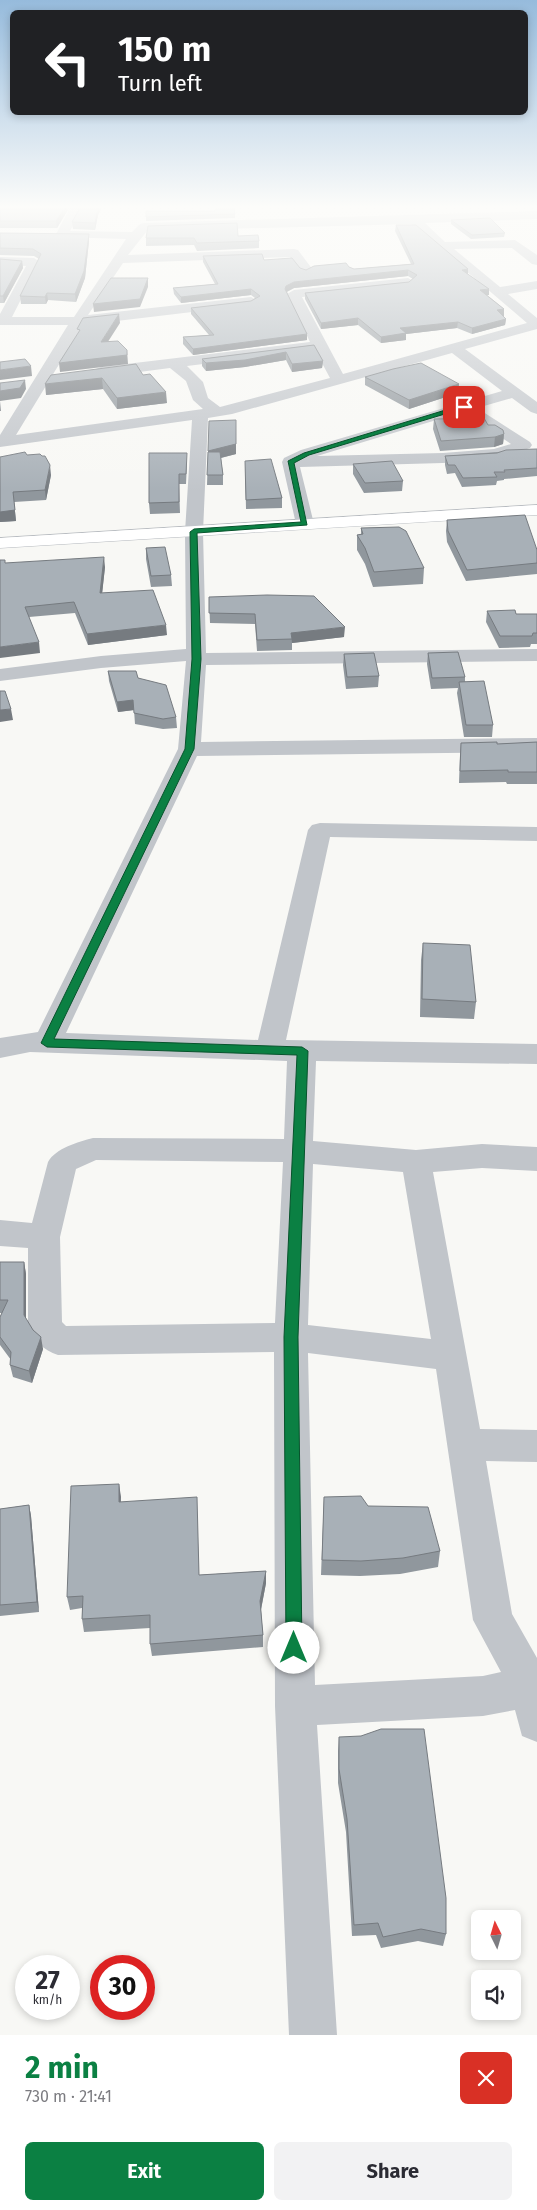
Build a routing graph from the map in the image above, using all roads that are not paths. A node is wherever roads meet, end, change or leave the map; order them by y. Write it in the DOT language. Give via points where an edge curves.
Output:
graph roads {
  1 [pos="12,303"];
  2 [pos="89,303"];
  3 [pos="233,303"];
  4 [pos="298,303"];
  5 [pos="510,303"];
  6 [pos="77,320"];
  7 [pos="2,321"];
  8 [pos="537,325"];
  9 [pos="319,344"];
  10 [pos="454,348"];
  11 [pos="172,363"];
  12 [pos="88,374"];
  13 [pos="60,378"];
  14 [pos="41,380"];
  15 [pos="339,380"];
  16 [pos="25,383"];
  17 [pos="514,392"];
  18 [pos="464,407"];
  19 [pos="537,409"];
  20 [pos="209,413"];
  21 [pos="2,442"];
  22 [pos="290,462"];
  23 [pos="537,510"];
  24 [pos="305,524"];
  25 [pos="194,532"];
  26 [pos="0,543"];
  27 [pos="537,655"];
  28 [pos="196,656"];
  29 [pos="0,675"];
  30 [pos="537,745"];
  31 [pos="189,749"];
  32 [pos="537,834"];
  33 [pos="47,1043"];
  34 [pos="0,1048"];
  35 [pos="286,1051"];
  36 [pos="537,1054"];
  37 [pos="299,1151"];
  38 [pos="537,1159"];
  39 [pos="416,1162"];
  40 [pos="0,1233"];
  41 [pos="44,1237"];
  42 [pos="291,1337"];
  43 [pos="451,1356"];
  44 [pos="465,1445"];
  45 [pos="537,1446"];
  46 [pos="535,1697"];
  47 [pos="295,1706"];
  48 [pos="313,2035"];
  1 -- 7 [label="street"];
  2 -- 6 [label="street"];
  3 -- 6 [label="street"];
  4 -- 9 [label="street"];
  5 -- 8 [label="street"];
  6 -- 7 [label="street"];
  6 -- 14 [label="street"];
  8 -- 10 [label="street"];
  9 -- 11 [label="street"];
  9 -- 15 [label="street"];
  10 -- 15 [label="street"];
  10 -- 17 [label="street"];
  11 -- 12 [label="street"];
  11 -- 20 [label="street" via="189,372"];
  13 -- 14 [label="street"];
  14 -- 16 [label="street"];
  14 -- 21 [label="street"];
  15 -- 20 [label="street"];
  17 -- 18 [label="street"];
  17 -- 19 [label="street"];
  18 -- 22 [label="street" via="307,454"];
  18 -- 22 [label="street" via="524,445 496,454 443,458"];
  20 -- 21 [label="street"];
  20 -- 25 [label="street"];
  22 -- 24 [label="street"];
  23 -- 24 [label="main road"];
  24 -- 25 [label="main road"];
  25 -- 26 [label="main road"];
  25 -- 28 [label="street"];
  27 -- 28 [label="street"];
  28 -- 29 [label="street" via="101,662"];
  28 -- 31 [label="street"];
  30 -- 31 [label="street"];
  31 -- 33 [label="street"];
  32 -- 35 [label="street" via="320,830"];
  33 -- 34 [label="street" via="30,1042"];
  33 -- 35 [label="street"];
  35 -- 36 [label="street"];
  35 -- 37 [label="street"];
  37 -- 39 [label="street"];
  37 -- 41 [label="street" via="94,1149 64,1162"];
  37 -- 42 [label="street"];
  38 -- 39 [label="street" via="482,1156"];
  39 -- 43 [label="street"];
  40 -- 41 [label="street"];
  41 -- 42 [label="street" via="45,1327 58,1341"];
  42 -- 43 [label="street"];
  42 -- 47 [label="street"];
  43 -- 44 [label="street"];
  44 -- 45 [label="street"];
  44 -- 46 [label="street" via="493,1620"];
  46 -- 47 [label="street" via="483,1696"];
  47 -- 48 [label="street"];
}
